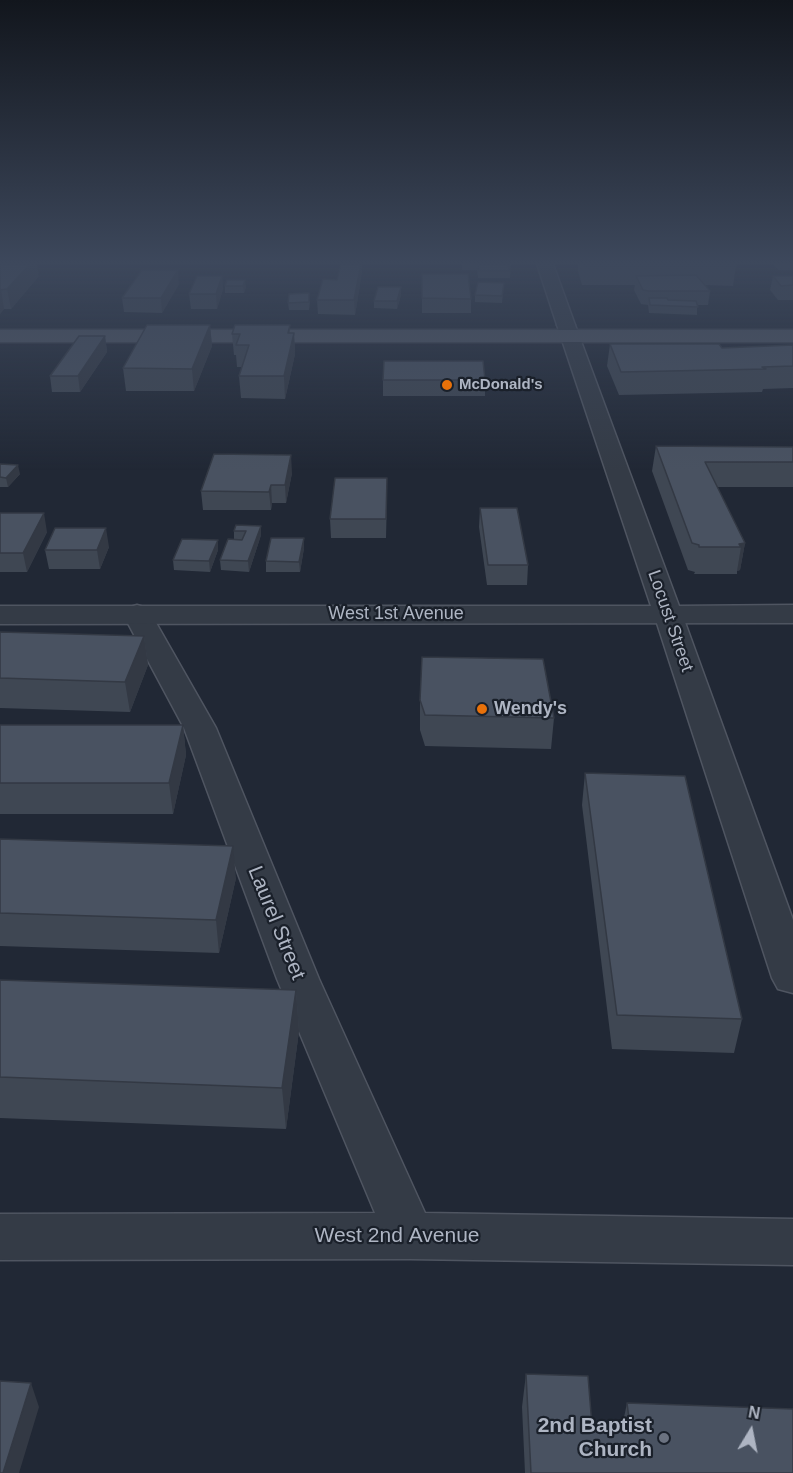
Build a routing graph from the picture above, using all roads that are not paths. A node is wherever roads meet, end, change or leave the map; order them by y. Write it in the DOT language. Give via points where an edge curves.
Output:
graph roads {
  1 [pos="20,333"];
  2 [pos="569,333"];
  3 [pos="671,333"];
  4 [pos="0,336"];
  5 [pos="793,336"];
  6 [pos="137,614"];
  7 [pos="668,614"];
  8 [pos="793,614"];
  9 [pos="0,615"];
  10 [pos="793,978"];
  11 [pos="410,1236"];
  12 [pos="0,1237"];
  13 [pos="793,1242"];
  1 -- 4 [label="main road"];
  2 -- 7 [label="street, Locust Street"];
  3 -- 5 [label="main road"];
  6 -- 7 [label="street, West 1st Avenue"];
  6 -- 9 [label="street, West 1st Avenue"];
  6 -- 11 [label="street, Laurel Street" via="200,728 310,1008"];
  7 -- 8 [label="street, West 1st Avenue"];
  7 -- 10 [label="street, Locust Street"];
  11 -- 12 [label="street, West 2nd Avenue"];
  11 -- 13 [label="street, West 2nd Avenue"];
}
